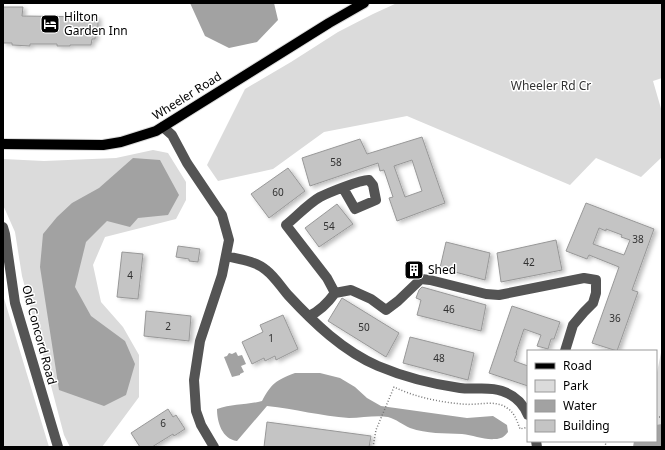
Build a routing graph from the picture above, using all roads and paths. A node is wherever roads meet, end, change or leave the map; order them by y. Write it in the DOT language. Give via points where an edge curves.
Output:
graph roads {
  1 [pos="364,3"];
  2 [pos="163,126"];
  3 [pos="3,144"];
  4 [pos="342,188"];
  5 [pos="3,227"];
  6 [pos="226,256"];
  7 [pos="335,293"];
  8 [pos="309,316"];
  9 [pos="565,350"];
  10 [pos="527,412"];
  11 [pos="527,427"];
  12 [pos="58,447"];
  13 [pos="214,447"];
  14 [pos="373,447"];
  1 -- 2 [label="main road, Wheeler Road"];
  2 -- 3 [label="main road, Wheeler Road" via="121,142 103,145"];
  2 -- 6 [label="street" via="172,135 187,163 222,215 229,240"];
  4 -- 7 [label="street" via="319,198 286,225 327,278"];
  5 -- 12 [label="street, Old Concord Road" via="14,303"];
  6 -- 8 [label="street" via="266,269"];
  6 -- 13 [label="street" via="200,341 194,380 196,411"];
  7 -- 8 [label="street" via="318,312"];
  7 -- 9 [label="street" via="351,290 371,299 386,310 421,279 499,295 584,278 596,280 593,303 573,325"];
  8 -- 10 [label="street" via="322,330 377,366 430,382 462,388 501,390 512,395"];
  11 -- 14 [label="path" via="520,429 516,416 496,403 463,404 420,397 394,387 376,430"];
}
